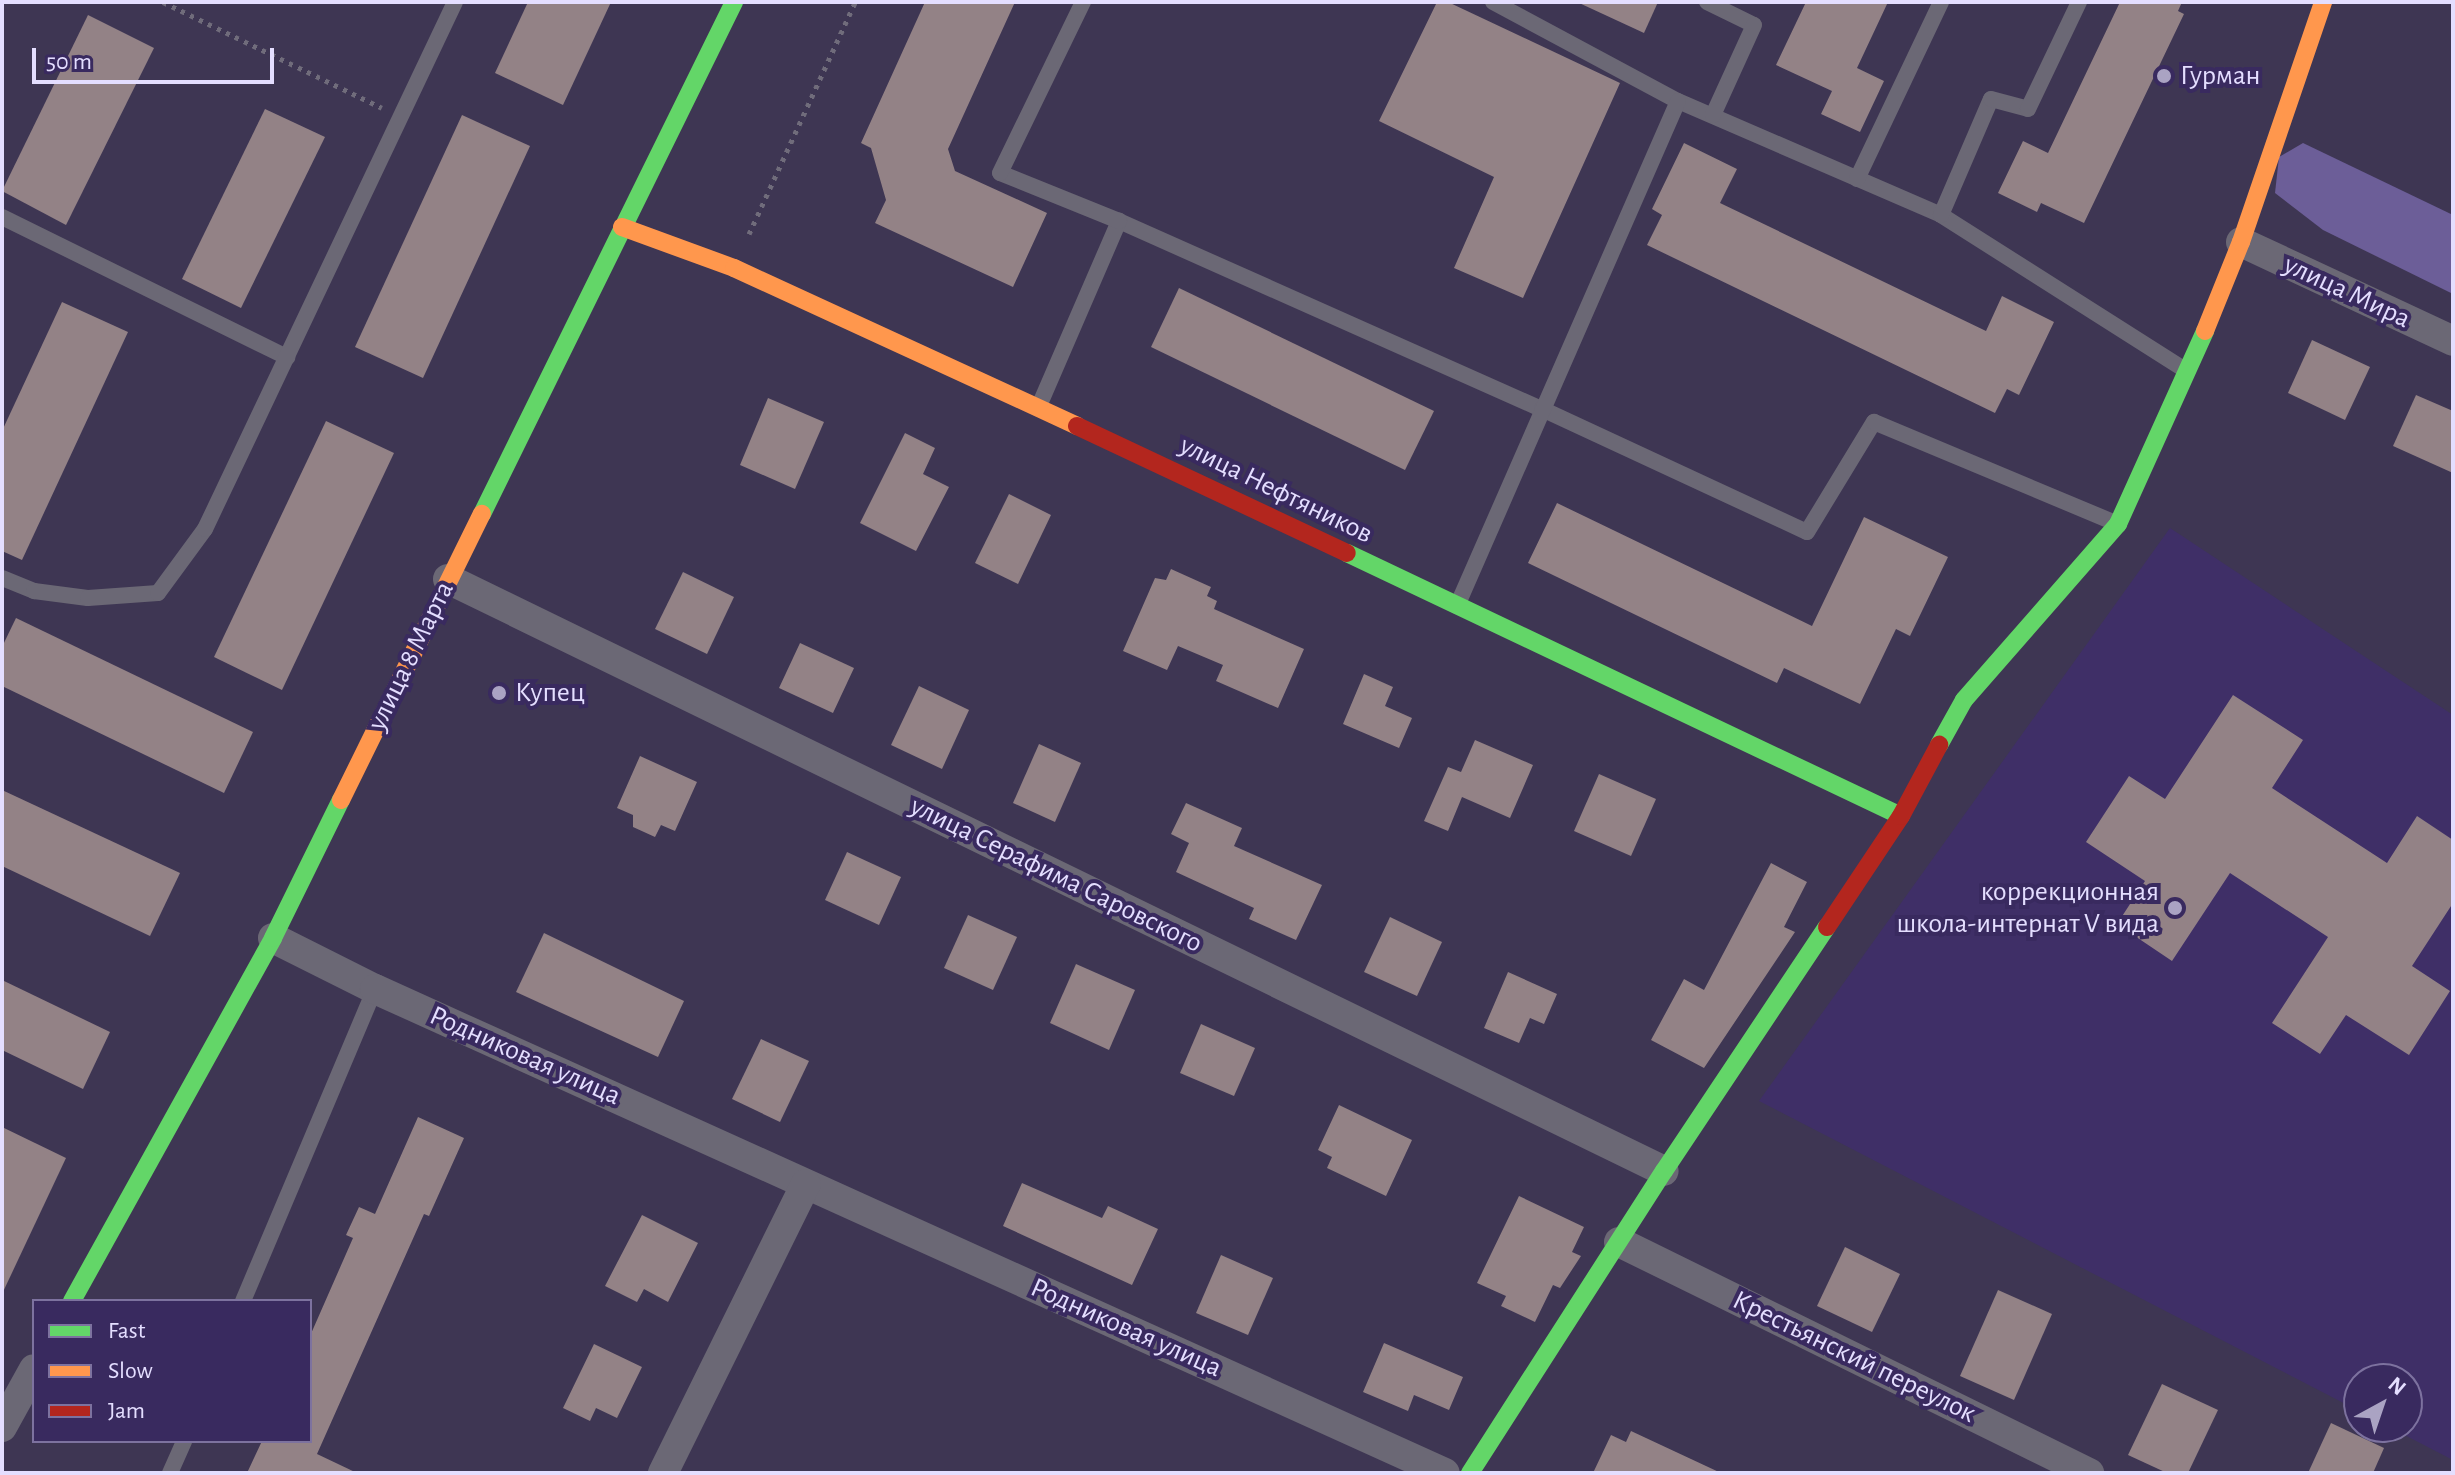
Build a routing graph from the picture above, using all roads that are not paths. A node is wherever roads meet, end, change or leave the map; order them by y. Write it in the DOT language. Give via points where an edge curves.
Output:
graph roads {
  1 [pos="455,2"];
  2 [pos="734,2"];
  3 [pos="1083,2"];
  4 [pos="1493,2"];
  5 [pos="1707,2"];
  6 [pos="1941,2"];
  7 [pos="2079,2"];
  8 [pos="2323,2"];
  9 [pos="1678,101"];
  10 [pos="1713,115"];
  11 [pos="1857,179"];
  12 [pos="1941,215"];
  13 [pos="2,217"];
  14 [pos="1119,221"];
  15 [pos="622,227"];
  16 [pos="2241,242"];
  17 [pos="2453,341"];
  18 [pos="287,357"];
  19 [pos="2188,372"];
  20 [pos="1038,407"];
  21 [pos="1542,409"];
  22 [pos="2118,524"];
  23 [pos="2,578"];
  24 [pos="448,579"];
  25 [pos="1456,607"];
  26 [pos="1901,816"];
  27 [pos="273,938"];
  28 [pos="375,989"];
  29 [pos="1664,1171"];
  30 [pos="806,1184"];
  31 [pos="1619,1242"];
  32 [pos="73,1299"];
  33 [pos="244,1299"];
  34 [pos="32,1373"];
  35 [pos="2,1427"];
  36 [pos="183,1443"];
  37 [pos="170,1473"];
  38 [pos="663,1473"];
  39 [pos="1445,1473"];
  40 [pos="1470,1473"];
  41 [pos="2089,1473"];
  1 -- 18 [label="lane"];
  2 -- 15 [label="street, улица 8 Марта"];
  3 -- 14 [label="lane" via="1000,173"];
  4 -- 9 [label="lane"];
  5 -- 10 [label="lane" via="1754,25"];
  6 -- 11 [label="lane"];
  7 -- 12 [label="lane" via="2028,109 1991,99"];
  8 -- 16 [label="street"];
  9 -- 10 [label="lane"];
  9 -- 21 [label="lane"];
  10 -- 11 [label="lane"];
  11 -- 12 [label="lane"];
  12 -- 19 [label="lane"];
  13 -- 18 [label="lane"];
  14 -- 20 [label="lane"];
  14 -- 21 [label="lane"];
  15 -- 20 [label="street, улица Нефтяников" via="734,268"];
  15 -- 24 [label="street, улица 8 Марта"];
  16 -- 17 [label="street, улица Мира"];
  16 -- 19 [label="street"];
  18 -- 23 [label="lane" via="205,529 158,593 88,598 34,591"];
  19 -- 22 [label="street"];
  20 -- 25 [label="street, улица Нефтяников"];
  21 -- 22 [label="lane" via="1807,532 1874,422"];
  21 -- 25 [label="lane"];
  22 -- 26 [label="street" via="1964,700"];
  24 -- 27 [label="street, улица 8 Марта"];
  24 -- 29 [label="street, улица Серафима Саровского"];
  25 -- 26 [label="street, улица Нефтяников"];
  26 -- 29 [label="street"];
  27 -- 28 [label="street, Родниковая улица"];
  27 -- 32 [label="street, улица 8 Марта"];
  28 -- 30 [label="street, Родниковая улица"];
  28 -- 33 [label="lane"];
  29 -- 31 [label="street"];
  30 -- 38 [label="street"];
  30 -- 39 [label="street, Родниковая улица"];
  31 -- 40 [label="street"];
  31 -- 41 [label="street, Крестьянский переулок"];
  34 -- 35 [label="street"];
  36 -- 37 [label="lane"];
}
